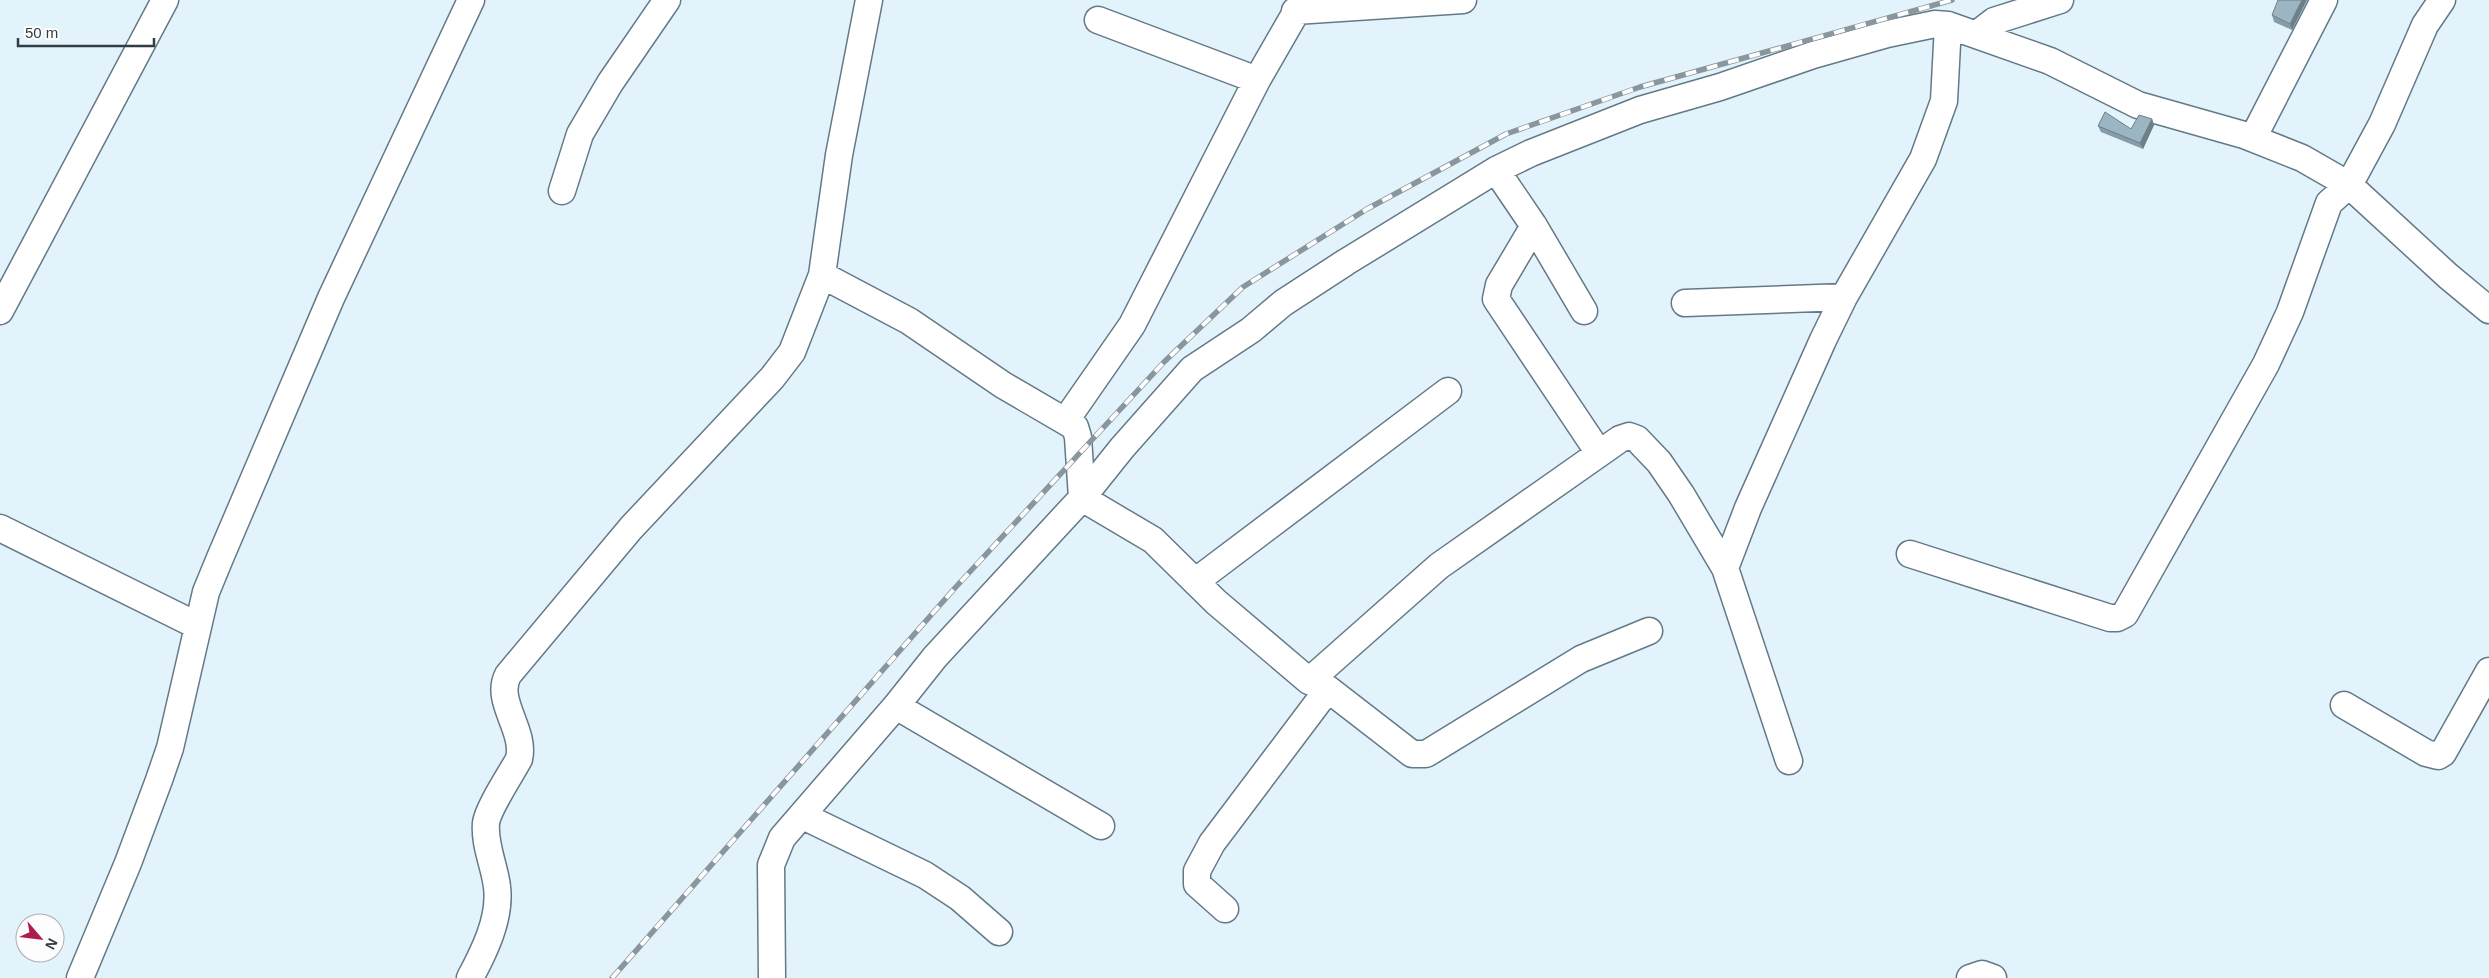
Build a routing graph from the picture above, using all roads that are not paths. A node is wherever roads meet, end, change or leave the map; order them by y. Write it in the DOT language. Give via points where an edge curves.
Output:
graph roads {
  1 [pos="165,0"];
  2 [pos="471,0"];
  3 [pos="667,0"];
  4 [pos="869,0"];
  5 [pos="1463,0"];
  6 [pos="2060,0"];
  7 [pos="2324,0"];
  8 [pos="2442,0"];
  9 [pos="1299,6"];
  10 [pos="1098,20"];
  11 [pos="1948,25"];
  12 [pos="1977,34"];
  13 [pos="1257,80"];
  14 [pos="2253,138"];
  15 [pos="1496,170"];
  16 [pos="2350,185"];
  17 [pos="562,191"];
  18 [pos="1534,226"];
  19 [pos="822,275"];
  20 [pos="1844,297"];
  21 [pos="1685,303"];
  22 [pos="2489,310"];
  23 [pos="0,311"];
  24 [pos="1584,311"];
  25 [pos="1448,392"];
  26 [pos="1066,420"];
  27 [pos="1599,453"];
  28 [pos="1082,498"];
  29 [pos="0,528"];
  30 [pos="1910,554"];
  31 [pos="1725,568"];
  32 [pos="1196,581"];
  33 [pos="198,626"];
  34 [pos="1649,630"];
  35 [pos="2489,671"];
  36 [pos="1318,685"];
  37 [pos="2344,705"];
  38 [pos="896,706"];
  39 [pos="1789,761"];
  40 [pos="803,816"];
  41 [pos="1101,826"];
  42 [pos="1225,909"];
  43 [pos="999,932"];
  44 [pos="80,978"];
  45 [pos="470,978"];
  46 [pos="772,978"];
  47 [pos="1970,978"];
  48 [pos="1993,978"];
  1 -- 23 [label="street"];
  2 -- 33 [label="street" via="331,298 206,592"];
  3 -- 17 [label="street" via="610,83 580,134"];
  4 -- 19 [label="street" via="839,155"];
  5 -- 9 [label="street"];
  6 -- 12 [label="street" via="1994,21"];
  7 -- 14 [label="street"];
  8 -- 16 [label="street" via="2425,24 2382,124"];
  9 -- 13 [label="street"];
  10 -- 13 [label="street"];
  11 -- 12 [label="street"];
  11 -- 15 [label="street" via="1935,24 1887,34 1640,110"];
  11 -- 20 [label="street" via="1944,101 1935,129 1923,159"];
  12 -- 14 [label="street" via="2050,61 2138,105"];
  13 -- 26 [label="street" via="1132,324"];
  14 -- 16 [label="street" via="2302,158"];
  15 -- 18 [label="street"];
  15 -- 28 [label="street" via="1283,303 1251,330 1192,369"];
  16 -- 22 [label="street"];
  16 -- 30 [label="street" via="2329,203 2290,312 2266,364 2124,614 2110,618"];
  18 -- 24 [label="street"];
  18 -- 27 [label="street" via="1499,285 1496,299"];
  19 -- 26 [label="street" via="909,321 1003,385"];
  19 -- 45 [label="street" via="792,352 772,378 631,528 503,683 503,693 521,741 521,751 488,816 487,833 497,906 493,924"];
  20 -- 21 [label="street"];
  20 -- 31 [label="street" via="1748,508"];
  25 -- 32 [label="street"];
  26 -- 28 [label="street" via="1075,427 1078,437"];
  27 -- 31 [label="street" via="1620,438 1629,436 1643,444 1681,494"];
  27 -- 36 [label="street" via="1439,566"];
  28 -- 32 [label="street" via="1152,540"];
  28 -- 38 [label="street" via="934,657"];
  29 -- 33 [label="street"];
  31 -- 39 [label="street"];
  32 -- 36 [label="street" via="1216,602"];
  33 -- 44 [label="street" via="162,772"];
  34 -- 36 [label="street" via="1581,659 1426,754 1406,750"];
  35 -- 37 [label="street" via="2443,753 2438,756 2426,753"];
  36 -- 42 [label="street" via="1197,870 1197,884 1201,890"];
  38 -- 40 [label="street"];
  38 -- 41 [label="street"];
  40 -- 43 [label="street" via="925,875 960,898"];
  40 -- 46 [label="street" via="782,838 771,866"];
  47 -- 48 [label="street" via="1982,974"];
}
